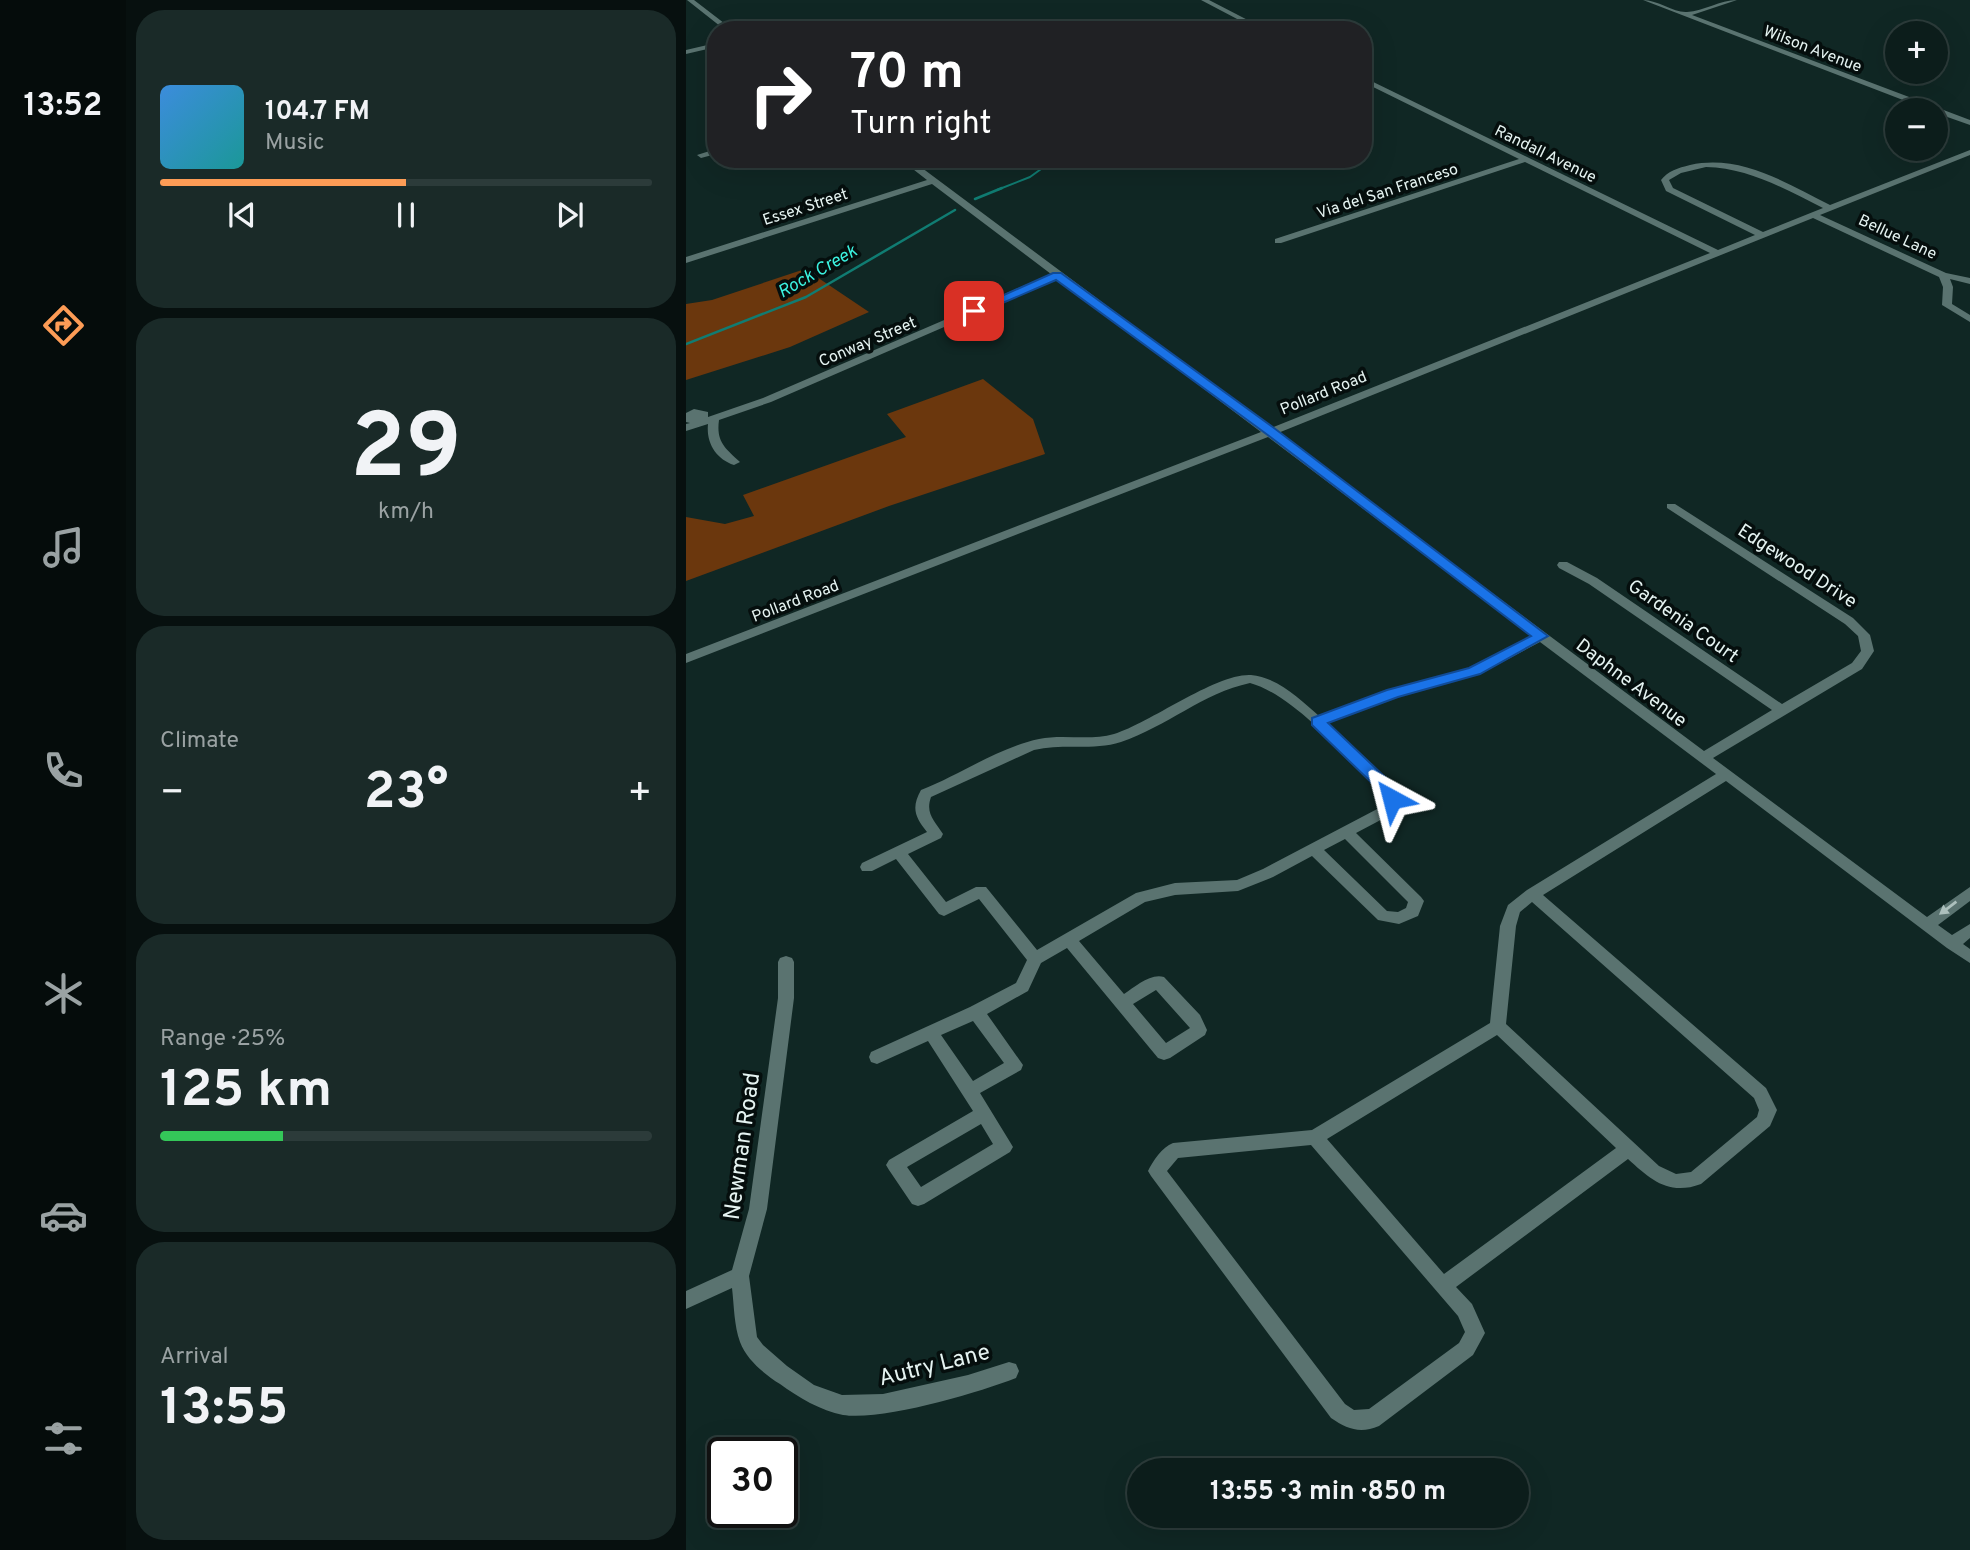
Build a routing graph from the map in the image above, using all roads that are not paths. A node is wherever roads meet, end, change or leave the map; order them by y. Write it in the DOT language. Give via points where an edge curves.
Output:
graph roads {
  1 [pos="690,0"];
  2 [pos="1204,0"];
  3 [pos="1646,0"];
  4 [pos="1734,0"];
  5 [pos="1685,15"];
  6 [pos="718,21"];
  7 [pos="1246,21"];
  8 [pos="707,47"];
  9 [pos="686,52"];
  10 [pos="1372,83"];
  11 [pos="1970,123"];
  12 [pos="1970,152"];
  13 [pos="707,153"];
  14 [pos="701,155"];
  15 [pos="1524,158"];
  16 [pos="916,168"];
  17 [pos="933,181"];
  18 [pos="1830,208"];
  19 [pos="1813,215"];
  20 [pos="1763,235"];
  21 [pos="1278,241"];
  22 [pos="1717,253"];
  23 [pos="686,260"];
  24 [pos="1057,275"];
  25 [pos="1943,275"];
  26 [pos="1970,281"];
  27 [pos="1970,319"];
  28 [pos="714,420"];
  29 [pos="686,428"];
  30 [pos="1269,430"];
  31 [pos="734,462"];
  32 [pos="1671,506"];
  33 [pos="1563,565"];
  34 [pos="1541,636"];
  35 [pos="686,659"];
  36 [pos="1781,710"];
  37 [pos="1318,721"];
  38 [pos="1704,757"];
  39 [pos="1727,774"];
  40 [pos="1346,831"];
  41 [pos="1314,849"];
  42 [pos="898,851"];
  43 [pos="867,867"];
  44 [pos="1970,892"];
  45 [pos="1532,894"];
  46 [pos="1927,925"];
  47 [pos="1970,930"];
  48 [pos="1068,938"];
  49 [pos="1952,944"];
  50 [pos="1970,957"];
  51 [pos="1035,959"];
  52 [pos="786,962"];
  53 [pos="1122,1003"];
  54 [pos="976,1012"];
  55 [pos="1498,1026"];
  56 [pos="931,1034"];
  57 [pos="877,1057"];
  58 [pos="970,1091"];
  59 [pos="983,1114"];
  60 [pos="1315,1137"];
  61 [pos="1628,1149"];
  62 [pos="740,1276"];
  63 [pos="1443,1286"];
  64 [pos="686,1300"];
  65 [pos="1009,1371"];
  1 -- 6 [label="street"];
  2 -- 7 [label="street"];
  3 -- 5 [label="street, Wilson Avenue"];
  4 -- 5 [label="street"];
  5 -- 11 [label="street, Wilson Avenue"];
  8 -- 9 [label="street"];
  10 -- 15 [label="street, Randall Avenue"];
  12 -- 18 [label="street, Pollard Road"];
  13 -- 14 [label="street"];
  15 -- 21 [label="street, Via del San Franceso"];
  15 -- 22 [label="street, Randall Avenue"];
  16 -- 17 [label="street, Daphne Avenue"];
  17 -- 23 [label="street, Essex Street"];
  17 -- 24 [label="street, Daphne Avenue"];
  18 -- 19 [label="street, Pollard Road"];
  18 -- 20 [label="street" via="1728,164 1694,166 1665,180 1679,195"];
  19 -- 20 [label="street, Pollard Road"];
  19 -- 25 [label="street, Bellue Lane"];
  20 -- 22 [label="street, Pollard Road"];
  22 -- 30 [label="street, Pollard Road"];
  24 -- 28 [label="street, Conway Street"];
  24 -- 30 [label="street, Daphne Avenue"];
  25 -- 26 [label="street, Bellue Lane"];
  25 -- 27 [label="street" via="1947,305"];
  28 -- 29 [label="street, Conway Street"];
  28 -- 31 [label="street" via="711,435 715,445"];
  30 -- 34 [label="street, Daphne Avenue"];
  30 -- 35 [label="street, Pollard Road"];
  32 -- 36 [label="street, Edgewood Drive" via="1864,635 1868,652 1857,666"];
  33 -- 36 [label="street, Gardenia Court"];
  34 -- 37 [label="street" via="1475,671 1454,674"];
  34 -- 38 [label="street, Daphne Avenue"];
  36 -- 38 [label="street, Edgewood Drive"];
  37 -- 40 [label="street" via="1392,799 1387,810"];
  37 -- 42 [label="street" via="1265,681 1239,680 1118,738 1029,746 926,794 921,814 936,834"];
  38 -- 39 [label="street, Daphne Avenue"];
  39 -- 45 [label="street"];
  39 -- 46 [label="street, Daphne Avenue"];
  40 -- 41 [label="street"];
  40 -- 41 [label="street" via="1416,901 1413,912 1399,918 1383,916"];
  41 -- 48 [label="street" via="1238,884 1141,897"];
  42 -- 43 [label="street"];
  42 -- 51 [label="street" via="944,910 981,891"];
  44 -- 46 [label="street, one-way"];
  45 -- 55 [label="street" via="1513,909 1508,926"];
  45 -- 61 [label="street" via="1760,1093 1768,1110 1764,1121 1695,1178 1675,1182 1653,1171"];
  46 -- 49 [label="street, Daphne Avenue"];
  47 -- 49 [label="street"];
  48 -- 51 [label="street"];
  48 -- 53 [label="street"];
  49 -- 50 [label="street, Daphne Avenue"];
  51 -- 54 [label="street" via="1022,987"];
  52 -- 62 [label="street, Newman Road" via="786,998 758,1209"];
  53 -- 53 [label="street" via="1164,1053 1199,1030 1158,981"];
  54 -- 56 [label="street"];
  54 -- 58 [label="street" via="1015,1065"];
  55 -- 60 [label="street"];
  55 -- 61 [label="street"];
  56 -- 57 [label="street"];
  56 -- 58 [label="street"];
  58 -- 59 [label="street"];
  59 -- 59 [label="street" via="1004,1147 918,1198 895,1165"];
  60 -- 63 [label="street"];
  60 -- 63 [label="street" via="1173,1151 1157,1171 1338,1411 1351,1420 1372,1419 1466,1349 1475,1333 1465,1310"];
  61 -- 63 [label="street"];
  62 -- 64 [label="street"];
  62 -- 65 [label="street, Autry Lane" via="744,1324 756,1352 808,1392 842,1405 883,1404"];
}
